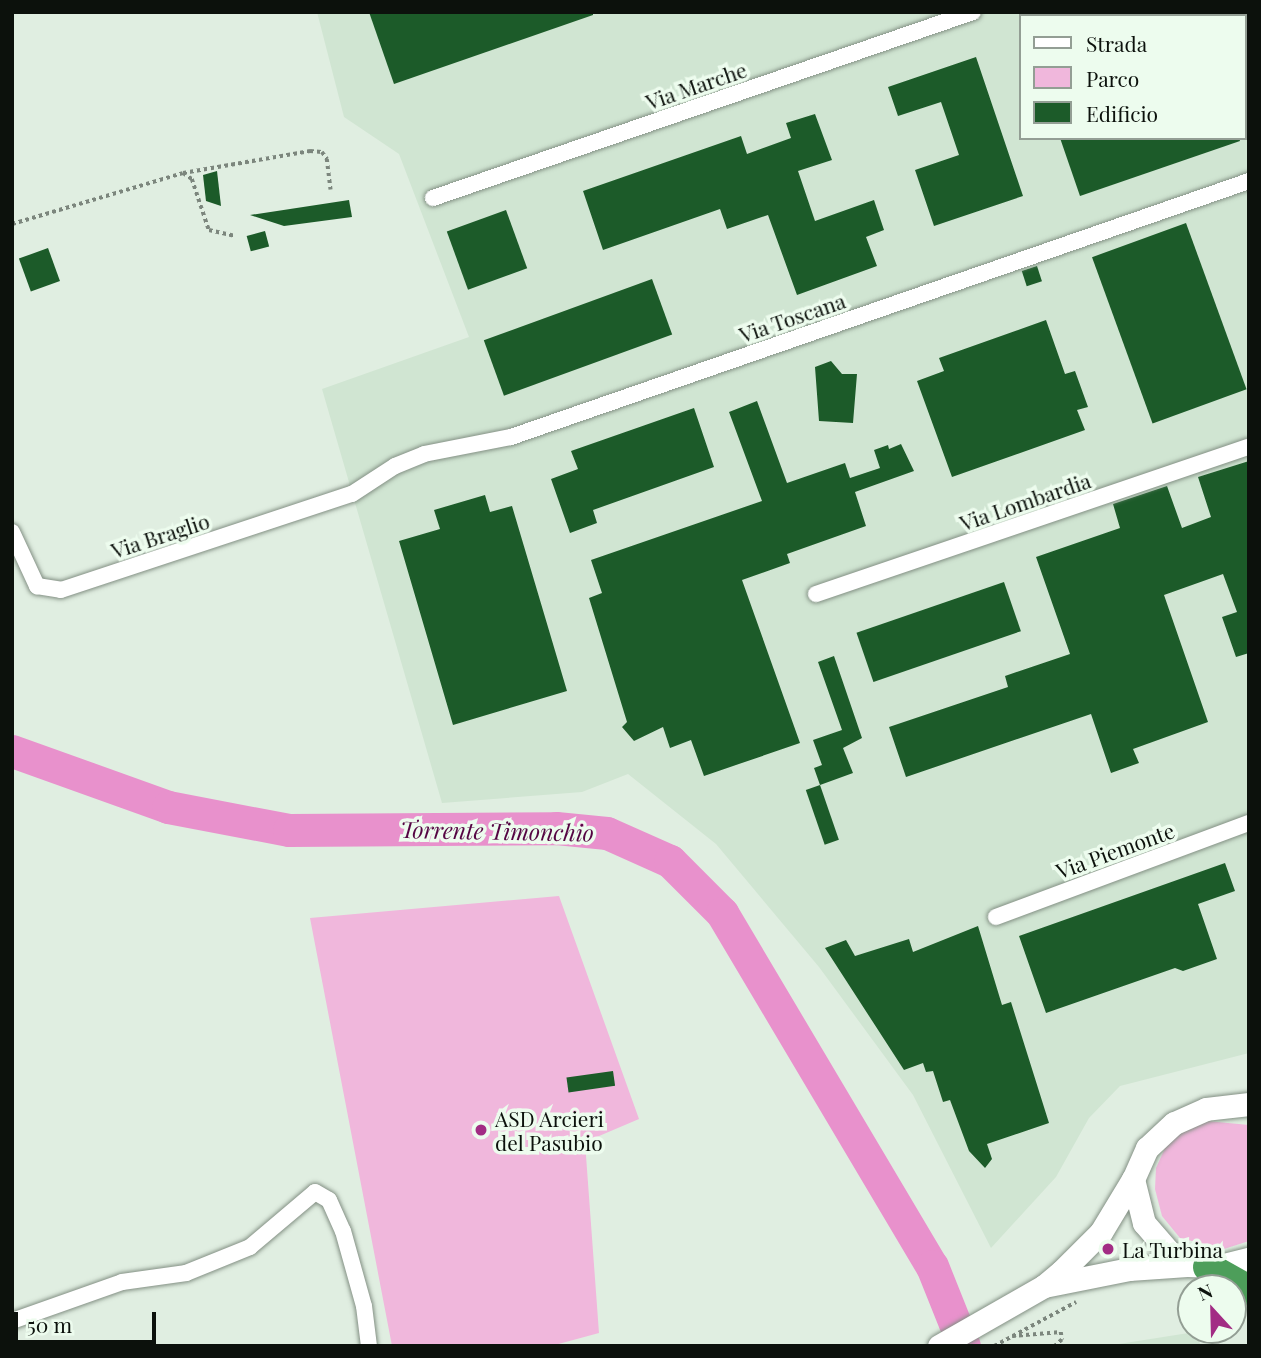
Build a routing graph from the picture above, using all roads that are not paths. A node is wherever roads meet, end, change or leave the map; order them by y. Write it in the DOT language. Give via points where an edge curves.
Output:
graph roads {
  1 [pos="973,12"];
  2 [pos="1249,181"];
  3 [pos="433,198"];
  4 [pos="1249,447"];
  5 [pos="352,494"];
  6 [pos="12,532"];
  7 [pos="816,594"];
  8 [pos="1249,823"];
  9 [pos="996,917"];
  10 [pos="1249,1104"];
  11 [pos="1133,1179"];
  12 [pos="1249,1259"];
  13 [pos="1198,1266"];
  14 [pos="1044,1286"];
  15 [pos="1249,1290"];
  16 [pos="12,1321"];
  17 [pos="369,1346"];
  18 [pos="939,1346"];
  1 -- 3 [label="street, Via Marche"];
  2 -- 5 [label="street, Via Toscana" via="511,437 424,454 395,466"];
  4 -- 7 [label="street, Via Lombardia"];
  5 -- 6 [label="street, Via Braglio" via="61,590 37,586"];
  8 -- 9 [label="street, Via Piemonte"];
  10 -- 11 [label="main road" via="1206,1109 1174,1123 1147,1147"];
  11 -- 13 [label="main road" via="1144,1223 1168,1251"];
  11 -- 14 [label="main road" via="1101,1232"];
  12 -- 13 [label="main road"];
  13 -- 14 [label="main road" via="1129,1269"];
  13 -- 15 [label="highway"];
  14 -- 18 [label="main road"];
  16 -- 17 [label="street" via="122,1282 186,1273 250,1247 315,1192 329,1200 343,1231 364,1306"];
}
